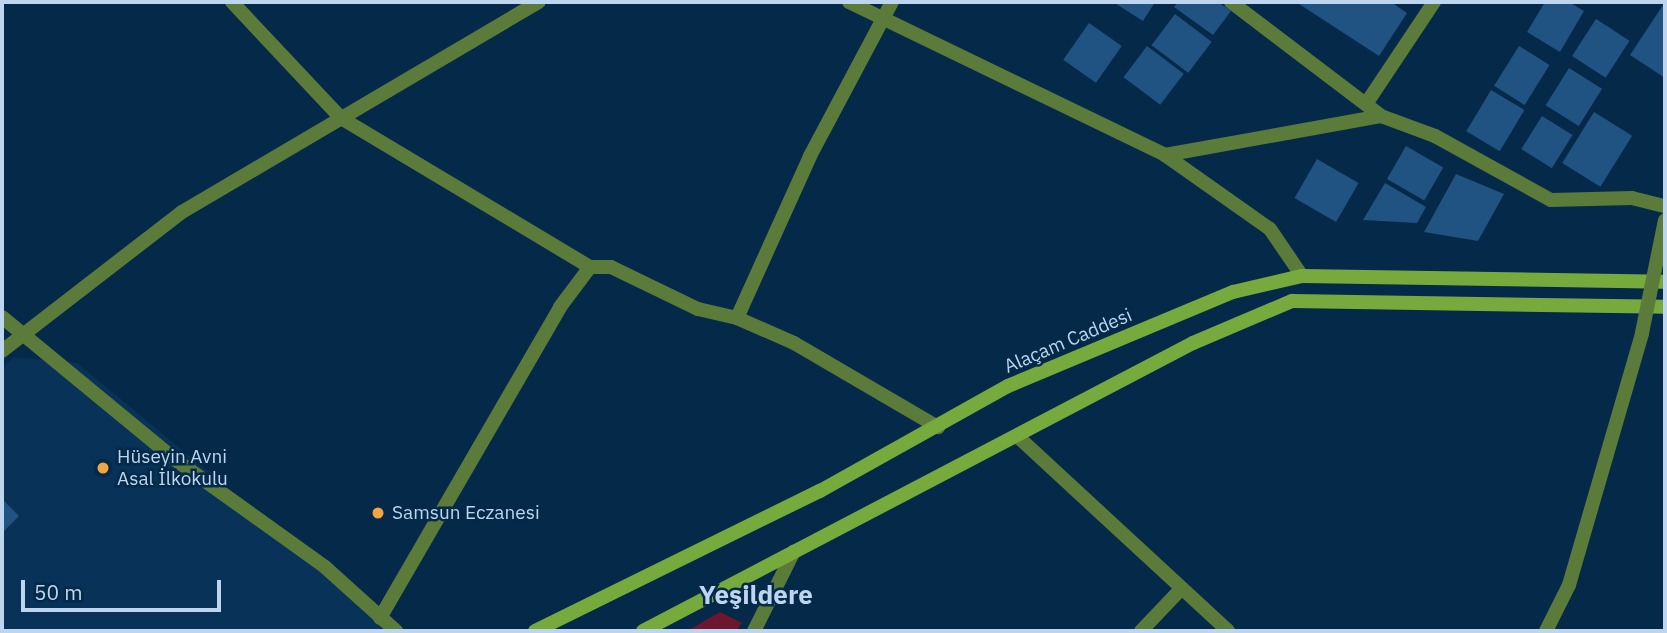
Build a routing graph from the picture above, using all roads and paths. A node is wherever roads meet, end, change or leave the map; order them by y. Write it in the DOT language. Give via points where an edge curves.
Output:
graph roads {
  1 [pos="232,2"];
  2 [pos="539,2"];
  3 [pos="849,2"];
  4 [pos="892,2"];
  5 [pos="1231,2"];
  6 [pos="1434,2"];
  7 [pos="881,16"];
  8 [pos="1366,104"];
  9 [pos="1381,116"];
  10 [pos="341,118"];
  11 [pos="1165,155"];
  12 [pos="1665,206"];
  13 [pos="1665,220"];
  14 [pos="590,267"];
  15 [pos="1302,276"];
  16 [pos="1665,282"];
  17 [pos="1665,307"];
  18 [pos="2,317"];
  19 [pos="737,318"];
  20 [pos="22,333"];
  21 [pos="2,351"];
  22 [pos="938,427"];
  23 [pos="1017,436"];
  24 [pos="794,551"];
  25 [pos="1181,589"];
  26 [pos="380,618"];
  27 [pos="396,631"];
  28 [pos="535,631"];
  29 [pos="643,631"];
  30 [pos="754,631"];
  31 [pos="1142,631"];
  32 [pos="1228,631"];
  33 [pos="1546,631"];
  1 -- 10 [label="street"];
  2 -- 10 [label="street"];
  3 -- 7 [label="street"];
  4 -- 7 [label="street"];
  5 -- 8 [label="street"];
  6 -- 8 [label="street"];
  7 -- 11 [label="street"];
  7 -- 19 [label="street"];
  8 -- 9 [label="street"];
  9 -- 11 [label="street"];
  9 -- 12 [label="street" via="1435,136 1551,200 1632,198"];
  10 -- 14 [label="street"];
  10 -- 20 [label="street" via="182,212"];
  11 -- 15 [label="street" via="1270,229"];
  13 -- 33 [label="street, bridge" via="1643,332 1569,585"];
  14 -- 19 [label="street" via="611,267 698,309"];
  14 -- 26 [label="street" via="560,307"];
  15 -- 16 [label="main road, Alaçam Caddesi"];
  15 -- 22 [label="main road, Alaçam Caddesi" via="1233,292 1008,386"];
  17 -- 23 [label="main road" via="1292,301 1192,343"];
  18 -- 20 [label="street"];
  19 -- 22 [label="street" via="794,343"];
  20 -- 21 [label="street"];
  20 -- 26 [label="street"];
  22 -- 28 [label="main road, Alaçam Caddesi"];
  23 -- 24 [label="main road"];
  23 -- 25 [label="street"];
  24 -- 29 [label="main road"];
  24 -- 30 [label="street"];
  25 -- 31 [label="street"];
  25 -- 32 [label="street"];
  26 -- 27 [label="street"];
}
